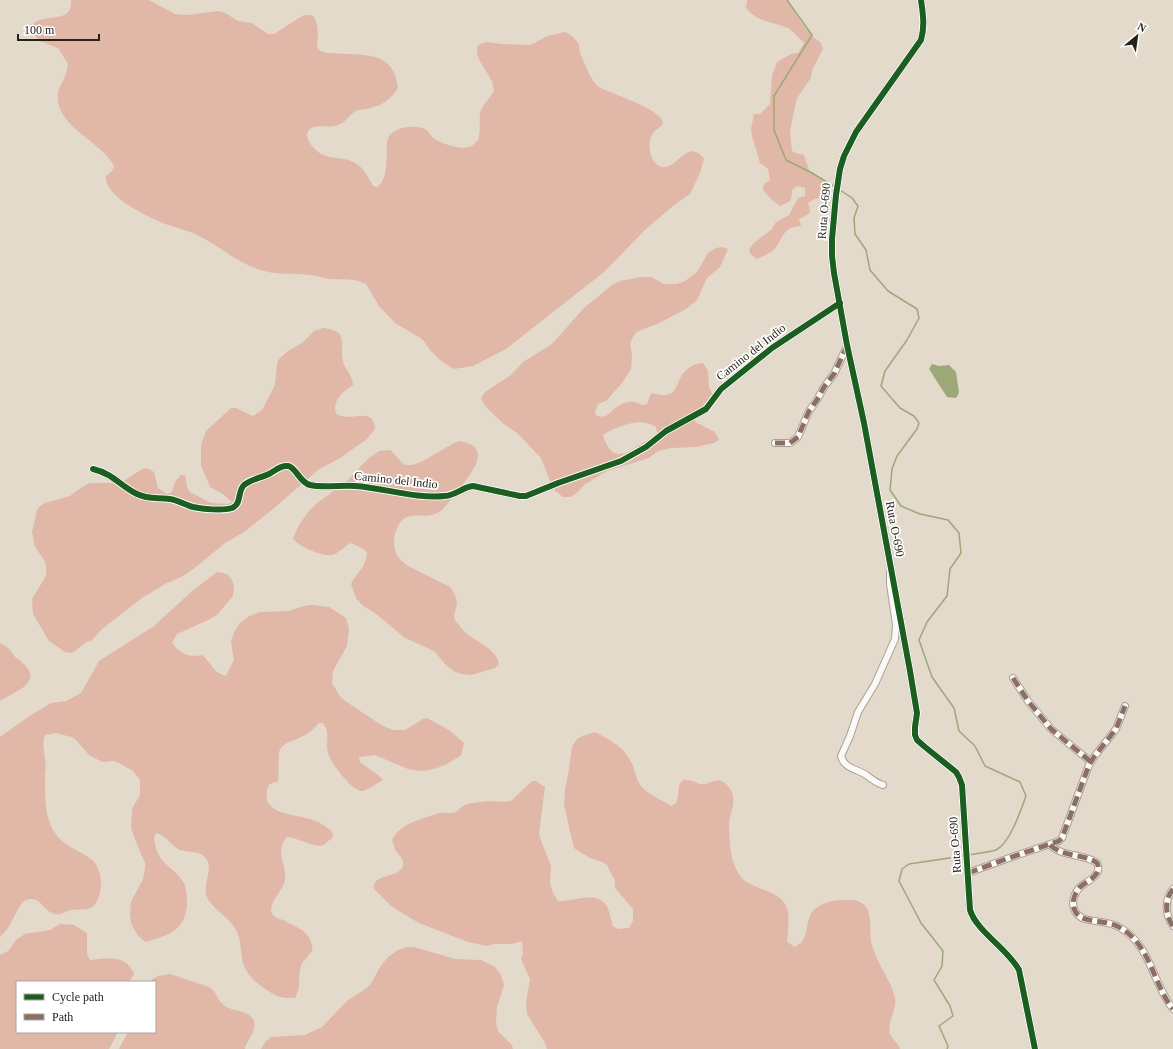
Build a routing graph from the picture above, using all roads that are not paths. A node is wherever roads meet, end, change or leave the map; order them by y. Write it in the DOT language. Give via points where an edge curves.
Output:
graph roads {
  1 [pos="922,0"];
  2 [pos="840,303"];
  3 [pos="847,345"];
  4 [pos="775,443"];
  5 [pos="93,469"];
  6 [pos="891,566"];
  7 [pos="1013,678"];
  8 [pos="1125,706"];
  9 [pos="1091,762"];
  10 [pos="883,785"];
  11 [pos="1050,845"];
  12 [pos="968,873"];
  13 [pos="1173,889"];
  14 [pos="1173,926"];
  15 [pos="1173,1009"];
  16 [pos="1035,1049"];
  1 -- 2 [label="street, Ruta O-690" via="924,31 921,40 856,132 844,156 838,181 832,239 834,273"];
  2 -- 3 [label="street, Ruta O-690"];
  2 -- 5 [label="street, Camino del Indio" via="772,348 721,389 706,409 646,447 621,461 531,495 520,496 474,486 453,495 436,497 356,486 310,485 302,481 289,466 279,468 247,484 240,491 235,506 219,510 136,494 106,472"];
  3 -- 4 [label="street" via="834,374 809,411 798,438 790,443"];
  3 -- 6 [label="street, Ruta O-690"];
  6 -- 10 [label="street" via="895,639 877,680 858,712 841,756 847,766"];
  6 -- 12 [label="street, Ruta O-690" via="916,705 915,735 959,777 962,785"];
  7 -- 9 [label="street" via="1051,729"];
  8 -- 9 [label="street" via="1116,729"];
  9 -- 11 [label="street" via="1062,838 1058,843"];
  11 -- 12 [label="street"];
  11 -- 15 [label="street" via="1061,852 1097,863 1097,873 1075,896 1074,910 1082,918 1114,925 1131,936 1148,957 1163,993"];
  12 -- 16 [label="street, Ruta O-690" via="972,916 1014,961 1019,970"];
  13 -- 14 [label="street" via="1166,908"];
}
